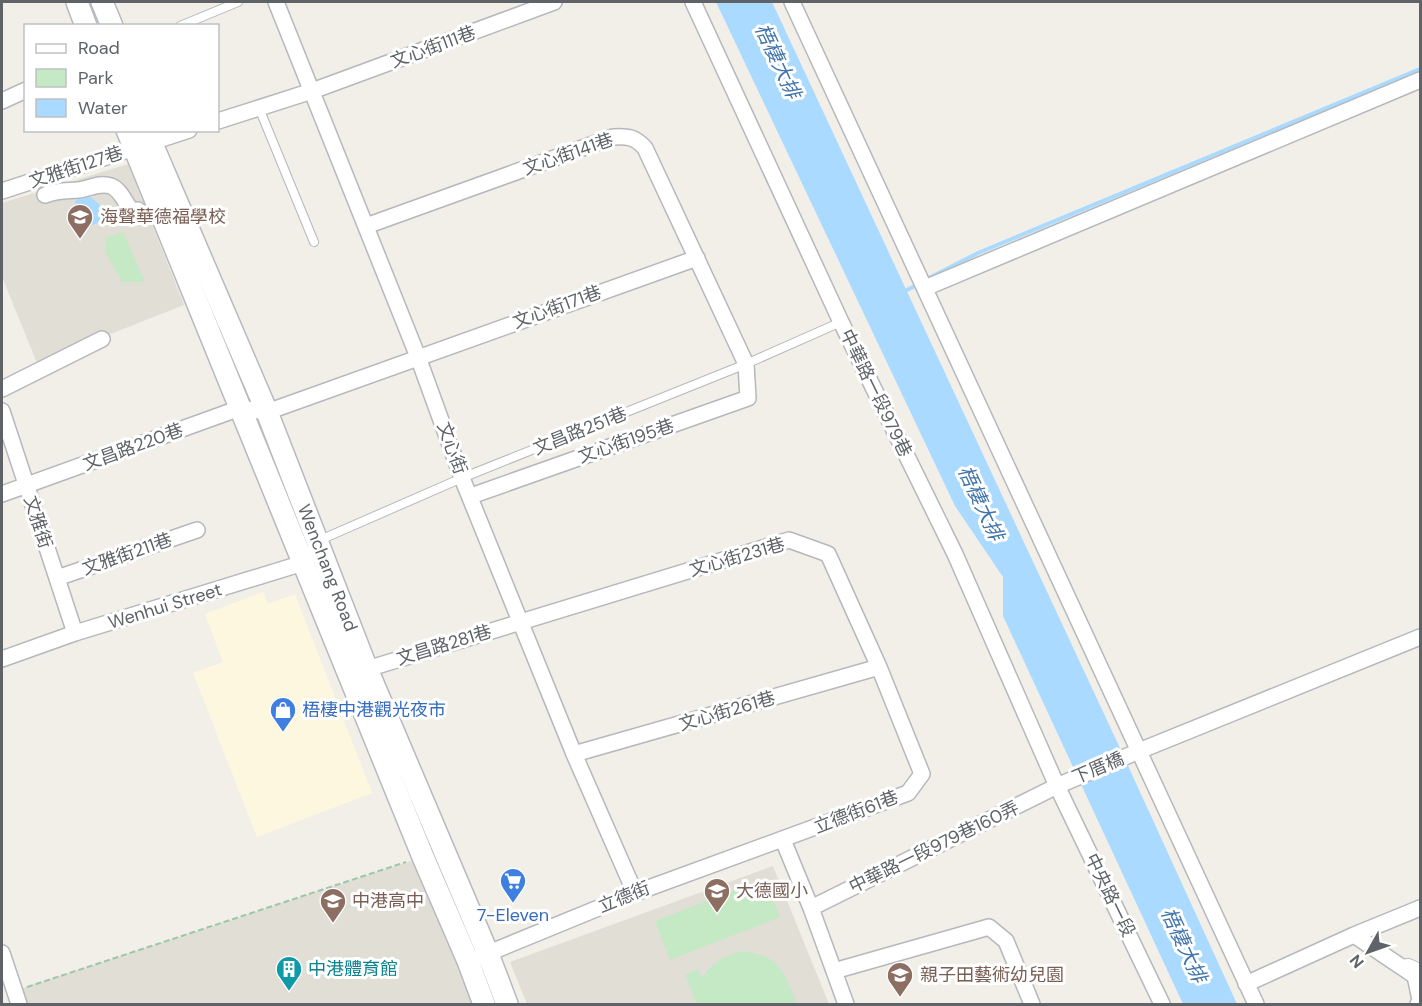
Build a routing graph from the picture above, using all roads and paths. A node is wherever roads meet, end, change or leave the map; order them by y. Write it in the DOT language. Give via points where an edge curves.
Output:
graph roads {
  1 [pos="76,2"];
  2 [pos="102,2"];
  3 [pos="238,2"];
  4 [pos="276,2"];
  5 [pos="554,2"];
  6 [pos="693,2"];
  7 [pos="792,2"];
  8 [pos="85,24"];
  9 [pos="111,24"];
  10 [pos="185,24"];
  11 [pos="1420,81"];
  12 [pos="24,91"];
  13 [pos="312,91"];
  14 [pos="2,101"];
  15 [pos="259,108"];
  16 [pos="219,121"];
  17 [pos="176,132"];
  18 [pos="139,138"];
  19 [pos="2,191"];
  20 [pos="45,195"];
  21 [pos="138,210"];
  22 [pos="366,226"];
  23 [pos="314,242"];
  24 [pos="697,258"];
  25 [pos="925,288"];
  26 [pos="842,322"];
  27 [pos="102,339"];
  28 [pos="418,357"];
  29 [pos="746,364"];
  30 [pos="2,389"];
  31 [pos="240,408"];
  32 [pos="2,411"];
  33 [pos="267,412"];
  34 [pos="462,478"];
  35 [pos="26,486"];
  36 [pos="2,494"];
  37 [pos="471,496"];
  38 [pos="197,530"];
  39 [pos="318,541"];
  40 [pos="303,563"];
  41 [pos="57,578"];
  42 [pos="521,622"];
  43 [pos="75,633"];
  44 [pos="1420,637"];
  45 [pos="2,659"];
  46 [pos="879,668"];
  47 [pos="368,669"];
  48 [pos="1139,751"];
  49 [pos="574,754"];
  50 [pos="922,774"];
  51 [pos="1057,786"];
  52 [pos="783,840"];
  53 [pos="423,857"];
  54 [pos="634,892"];
  55 [pos="811,908"];
  56 [pos="1420,908"];
  57 [pos="1354,935"];
  58 [pos="2,953"];
  59 [pos="478,957"];
  60 [pos="1397,964"];
  61 [pos="1420,969"];
  62 [pos="834,971"];
  63 [pos="1246,984"];
  64 [pos="16,998"];
  65 [pos="484,1005"];
  66 [pos="507,1005"];
  67 [pos="846,1005"];
  68 [pos="1032,1005"];
  69 [pos="1162,1005"];
  70 [pos="1256,1005"];
  71 [pos="1418,1005"];
  1 -- 8 [label="street"];
  2 -- 9 [label="street"];
  3 -- 10 [label="lane"];
  4 -- 13 [label="street, 文心街"];
  5 -- 13 [label="street, 文心街111巷"];
  6 -- 26 [label="street, 中華路一段979巷"];
  7 -- 25 [label="street"];
  11 -- 25 [label="street"];
  12 -- 14 [label="street"];
  13 -- 15 [label="street, 文心街111巷"];
  13 -- 22 [label="street, 文心街"];
  15 -- 16 [label="street, 文心街111巷"];
  15 -- 23 [label="lane"];
  17 -- 18 [label="street, 文雅街127巷"];
  18 -- 19 [label="street, 文雅街127巷"];
  18 -- 31 [label="street, Wenchang Road"];
  18 -- 33 [label="street, Wenchang Road"];
  20 -- 21 [label="street" via="66,189 111,186 132,211"];
  22 -- 24 [label="street, 文心街141巷" via="614,137 627,136 637,139 645,148"];
  22 -- 28 [label="street, 文心街"];
  24 -- 28 [label="street, 文心街171巷"];
  24 -- 29 [label="street, 文心街141巷"];
  25 -- 48 [label="street"];
  26 -- 29 [label="lane, 文昌路251巷"];
  26 -- 51 [label="street, 中華路一段979巷" via="955,554"];
  27 -- 30 [label="street"];
  28 -- 33 [label="street, 文心街171巷"];
  28 -- 34 [label="street, 文心街"];
  29 -- 34 [label="lane, 文昌路251巷"];
  29 -- 37 [label="street, 文心街195巷" via="748,398"];
  31 -- 33 [label="street"];
  31 -- 35 [label="street, 文昌路220巷"];
  31 -- 40 [label="street, Wenchang Road"];
  32 -- 35 [label="street, 文雅街"];
  33 -- 39 [label="street, Wenchang Road"];
  34 -- 37 [label="street, 文心街"];
  34 -- 39 [label="lane, 文昌路251巷"];
  35 -- 36 [label="street, 文昌路220巷"];
  35 -- 41 [label="street, 文雅街"];
  37 -- 42 [label="street, 文心街"];
  38 -- 41 [label="street, 文雅街211巷"];
  39 -- 40 [label="street"];
  39 -- 47 [label="street, Wenchang Road"];
  40 -- 43 [label="street, Wenhui Street"];
  40 -- 53 [label="street, Wenchang Road"];
  41 -- 43 [label="street, 文雅街"];
  42 -- 46 [label="street, 文心街231巷" via="789,540 828,554"];
  42 -- 47 [label="street, 文昌路281巷"];
  42 -- 49 [label="street, 文心街"];
  43 -- 45 [label="street, Wenhui Street"];
  44 -- 48 [label="street, 下厝橋"];
  46 -- 49 [label="street, 文心街261巷"];
  46 -- 50 [label="street, 文心街231巷"];
  47 -- 59 [label="street, Wenchang Road"];
  48 -- 51 [label="street, 下厝橋"];
  48 -- 63 [label="street"];
  49 -- 54 [label="street, 文心街"];
  50 -- 52 [label="street, 立德街61巷" via="908,793"];
  51 -- 55 [label="street, 中華路一段979巷160弄"];
  51 -- 69 [label="street, 中央路一段"];
  52 -- 54 [label="street, 立德街"];
  52 -- 55 [label="street"];
  53 -- 59 [label="street, Wenchang Road"];
  53 -- 64 [label="path"];
  54 -- 59 [label="street, 立德街"];
  55 -- 62 [label="street"];
  56 -- 57 [label="street"];
  57 -- 60 [label="street"];
  57 -- 63 [label="street"];
  58 -- 64 [label="street"];
  59 -- 65 [label="street, Wenchang Road"];
  59 -- 66 [label="street, Wenchang Road"];
  60 -- 61 [label="lane" via="1409,963"];
  60 -- 71 [label="street" via="1415,976"];
  62 -- 67 [label="street"];
  62 -- 68 [label="street" via="989,927 1006,941"];
  63 -- 70 [label="street"];
}
